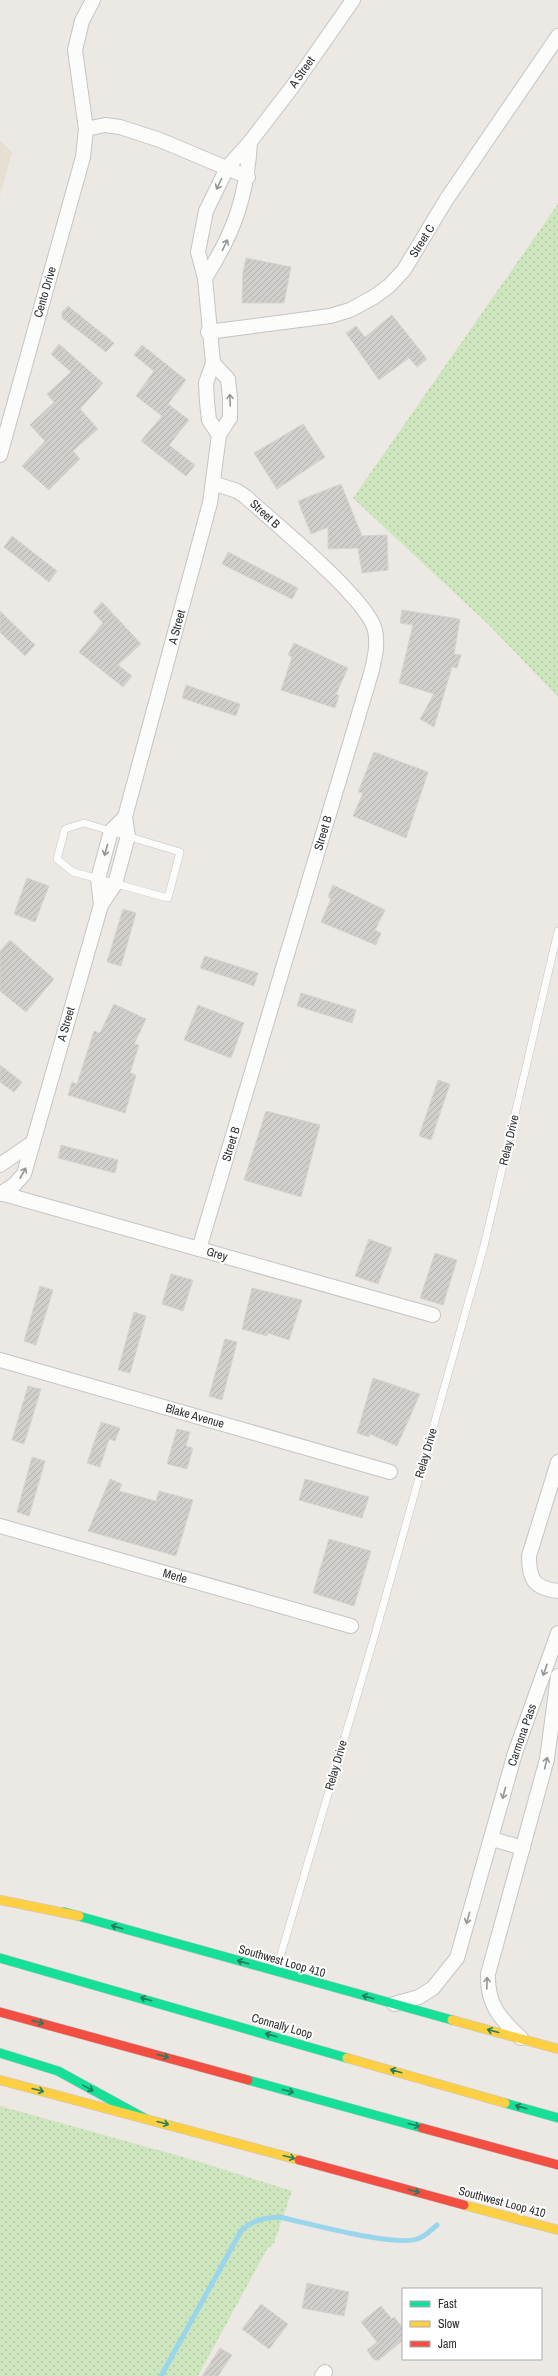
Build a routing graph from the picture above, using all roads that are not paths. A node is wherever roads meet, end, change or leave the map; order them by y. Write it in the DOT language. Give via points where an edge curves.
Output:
graph roads {
  1 [pos="93,0"];
  2 [pos="353,0"];
  3 [pos="558,36"];
  4 [pos="86,129"];
  5 [pos="250,142"];
  6 [pos="226,168"];
  7 [pos="248,177"];
  8 [pos="205,278"];
  9 [pos="208,332"];
  10 [pos="213,363"];
  11 [pos="219,435"];
  12 [pos="0,455"];
  13 [pos="213,483"];
  14 [pos="125,817"];
  15 [pos="111,831"];
  16 [pos="128,836"];
  17 [pos="98,879"];
  18 [pos="115,884"];
  19 [pos="101,905"];
  20 [pos="558,931"];
  21 [pos="32,1143"];
  22 [pos="0,1165"];
  23 [pos="0,1194"];
  24 [pos="200,1249"];
  25 [pos="433,1315"];
  26 [pos="0,1360"];
  27 [pos="558,1462"];
  28 [pos="390,1472"];
  29 [pos="0,1526"];
  30 [pos="558,1591"];
  31 [pos="351,1626"];
  32 [pos="558,1633"];
  33 [pos="558,1676"];
  34 [pos="492,1839"];
  35 [pos="523,1848"];
  36 [pos="0,1894"];
  37 [pos="0,1900"];
  38 [pos="79,1916"];
  39 [pos="0,1958"];
  40 [pos="276,1971"];
  41 [pos="394,2005"];
  42 [pos="0,2012"];
  43 [pos="521,2038"];
  44 [pos="558,2049"];
  45 [pos="0,2053"];
  46 [pos="0,2080"];
  47 [pos="144,2118"];
  48 [pos="558,2118"];
  49 [pos="558,2165"];
  50 [pos="558,2230"];
  1 -- 4 [label="street, Cento Drive" via="82,21 75,50"];
  2 -- 5 [label="street, A Street"];
  3 -- 9 [label="street, Street C" via="446,200 404,270 389,286 350,310 330,316"];
  4 -- 6 [label="street" via="104,125 120,127 160,140"];
  4 -- 12 [label="street, Cento Drive" via="83,157"];
  5 -- 6 [label="street, A Street"];
  5 -- 7 [label="street"];
  6 -- 7 [label="street"];
  6 -- 8 [label="street, A Street, one-way" via="206,211 198,252"];
  8 -- 7 [label="street, one-way" via="218,258 235,222"];
  8 -- 9 [label="street, A Street"];
  9 -- 10 [label="street, A Street"];
  10 -- 11 [label="street, A Street" via="206,383 207,402 210,420"];
  11 -- 10 [label="street, A Street, one-way" via="230,418 230,398 228,379"];
  11 -- 13 [label="street, A Street"];
  13 -- 14 [label="street, A Street" via="210,503"];
  13 -- 24 [label="street, Street B" via="237,491 246,497 357,600 375,630 377,646"];
  14 -- 15 [label="street, A Street"];
  14 -- 16 [label="street, A Street"];
  15 -- 16 [label="lane"];
  15 -- 17 [label="street, A Street, one-way"];
  15 -- 17 [label="lane" via="84,823 65,829 57,859 73,872"];
  16 -- 18 [label="street, A Street"];
  16 -- 18 [label="lane" via="180,852 168,898"];
  17 -- 18 [label="lane"];
  17 -- 19 [label="street, A Street"];
  18 -- 19 [label="street, A Street"];
  19 -- 21 [label="street, A Street"];
  20 -- 40 [label="lane, Relay Drive" via="484,1246 376,1631"];
  21 -- 22 [label="street"];
  23 -- 21 [label="street, A Street, one-way" via="14,1185 24,1174"];
  23 -- 24 [label="street, Grey"];
  24 -- 25 [label="street, Grey"];
  26 -- 28 [label="street, Blake Avenue"];
  27 -- 30 [label="street" via="529,1556 529,1571 534,1581 544,1589"];
  29 -- 31 [label="street, Merle"];
  32 -- 34 [label="street, Carmona Pass, one-way" via="515,1753"];
  35 -- 33 [label="street, Carmona Pass, one-way" via="547,1759"];
  34 -- 35 [label="street"];
  34 -- 41 [label="street, Carmona Pass, one-way" via="457,1958 433,1988 419,1997"];
  43 -- 35 [label="street, Carmona Pass, one-way" via="497,2013 487,1991 488,1974"];
  36 -- 38 [label="main road, Southwest Loop 410"];
  37 -- 38 [label="main road"];
  40 -- 38 [label="main road, Southwest Loop 410, one-way"];
  48 -- 39 [label="main road, Connally Loop, one-way"];
  41 -- 40 [label="main road, Southwest Loop 410, one-way"];
  43 -- 41 [label="main road, Southwest Loop 410, one-way"];
  42 -- 49 [label="main road, one-way"];
  43 -- 44 [label="main road, Southwest Loop 410"];
  45 -- 47 [label="main road, one-way" via="58,2071"];
  46 -- 47 [label="main road, Southwest Loop 410, one-way"];
  47 -- 50 [label="main road, Southwest Loop 410, one-way"];
}
